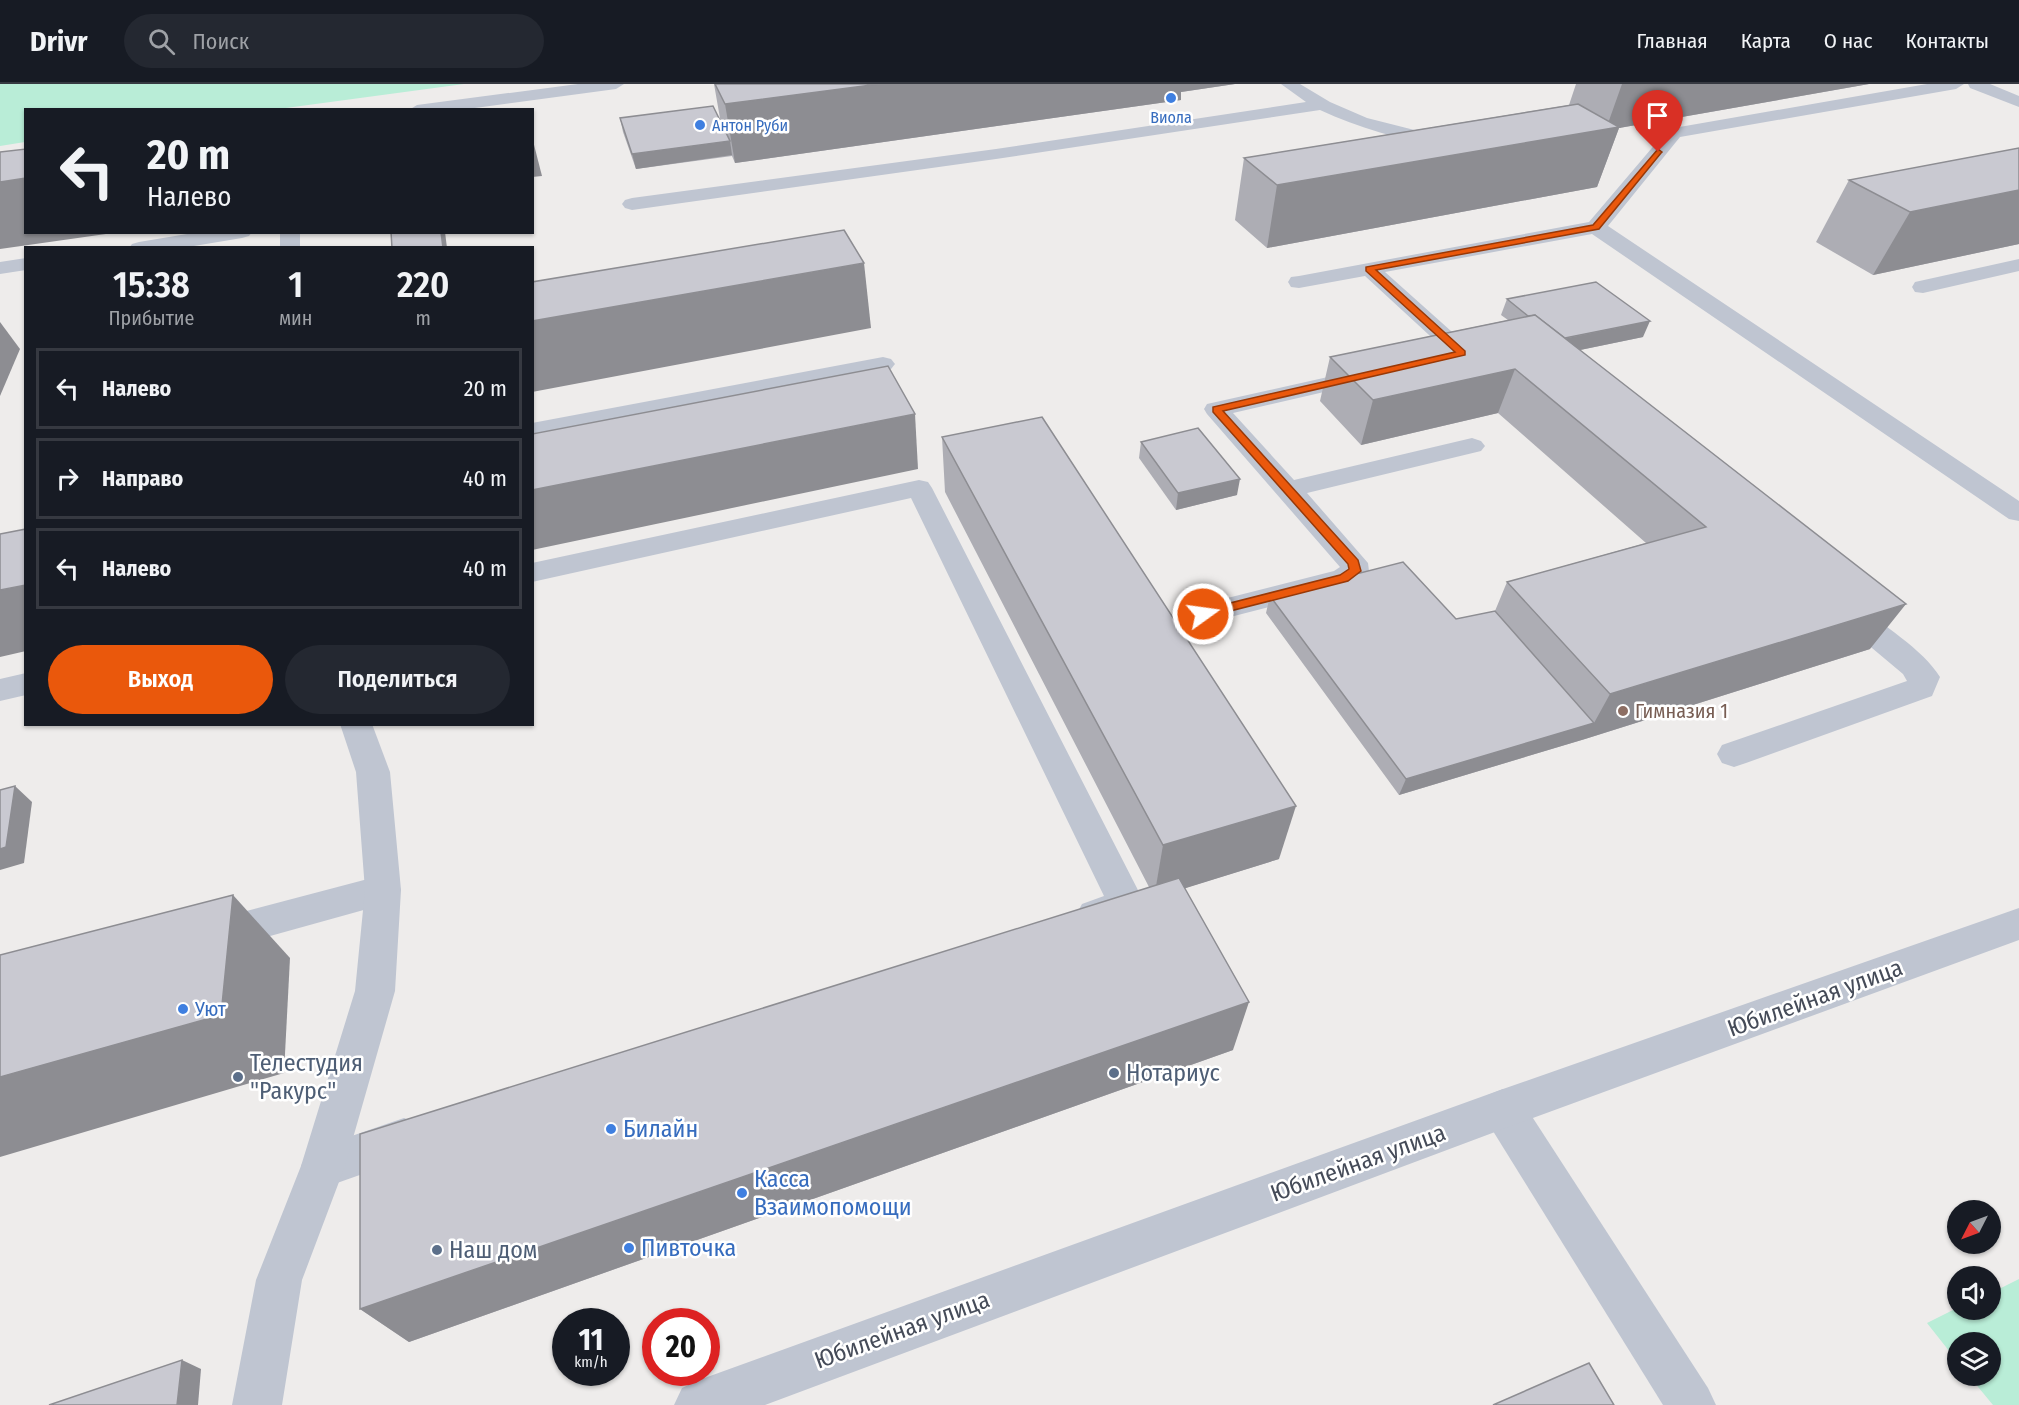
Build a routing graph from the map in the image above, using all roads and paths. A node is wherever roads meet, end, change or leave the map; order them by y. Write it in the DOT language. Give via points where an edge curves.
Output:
graph roads {
  1 [pos="616,84"];
  2 [pos="1318,84"];
  3 [pos="1956,84"];
  4 [pos="1976,84"];
  5 [pos="1292,86"];
  6 [pos="2019,102"];
  7 [pos="1320,105"];
  8 [pos="428,108"];
  9 [pos="1460,145"];
  10 [pos="632,204"];
  11 [pos="1596,227"];
  12 [pos="229,234"];
  13 [pos="152,246"];
  14 [pos="24,264"];
  15 [pos="2019,266"];
  16 [pos="0,268"];
  17 [pos="1369,269"];
  18 [pos="1299,282"];
  19 [pos="1923,287"];
  20 [pos="1427,361"];
  21 [pos="883,364"];
  22 [pos="1392,369"];
  23 [pos="534,431"];
  24 [pos="1472,446"];
  25 [pos="1287,490"];
  26 [pos="2019,513"];
  27 [pos="534,573"];
  28 [pos="1822,592"];
  29 [pos="1203,614"];
  30 [pos="24,684"];
  31 [pos="0,690"];
  32 [pos="357,726"];
  33 [pos="1734,754"];
  34 [pos="383,891"];
  35 [pos="1067,924"];
  36 [pos="2019,924"];
  37 [pos="180,945"];
  38 [pos="1503,1109"];
  39 [pos="436,1129"];
  40 [pos="323,1166"];
  41 [pos="257,1405"];
  42 [pos="699,1405"];
  43 [pos="1691,1405"];
  1 -- 8 [label="street"];
  2 -- 5 [label="street"];
  3 -- 11 [label="street" via="1674,133"];
  4 -- 6 [label="street"];
  5 -- 7 [label="street"];
  7 -- 9 [label="street" via="1390,132"];
  7 -- 10 [label="street"];
  11 -- 17 [label="street"];
  11 -- 26 [label="street"];
  12 -- 13 [label="street"];
  14 -- 16 [label="street"];
  15 -- 19 [label="street"];
  17 -- 18 [label="street"];
  17 -- 20 [label="street" via="1472,351"];
  21 -- 23 [label="street"];
  22 -- 25 [label="street" via="1216,410"];
  24 -- 25 [label="street"];
  25 -- 29 [label="street" via="1354,563 1355,571 1344,578"];
  27 -- 35 [label="street" via="919,488 1127,905"];
  28 -- 33 [label="street" via="1914,666 1924,677 1921,688"];
  30 -- 31 [label="street"];
  32 -- 34 [label="street" via="373,772"];
  34 -- 37 [label="street"];
  34 -- 40 [label="street" via="375,991"];
  36 -- 38 [label="street, Юбилейная улица"];
  38 -- 42 [label="street, Юбилейная улица"];
  38 -- 43 [label="street"];
  39 -- 40 [label="street"];
  40 -- 41 [label="street" via="279,1280"];
}
